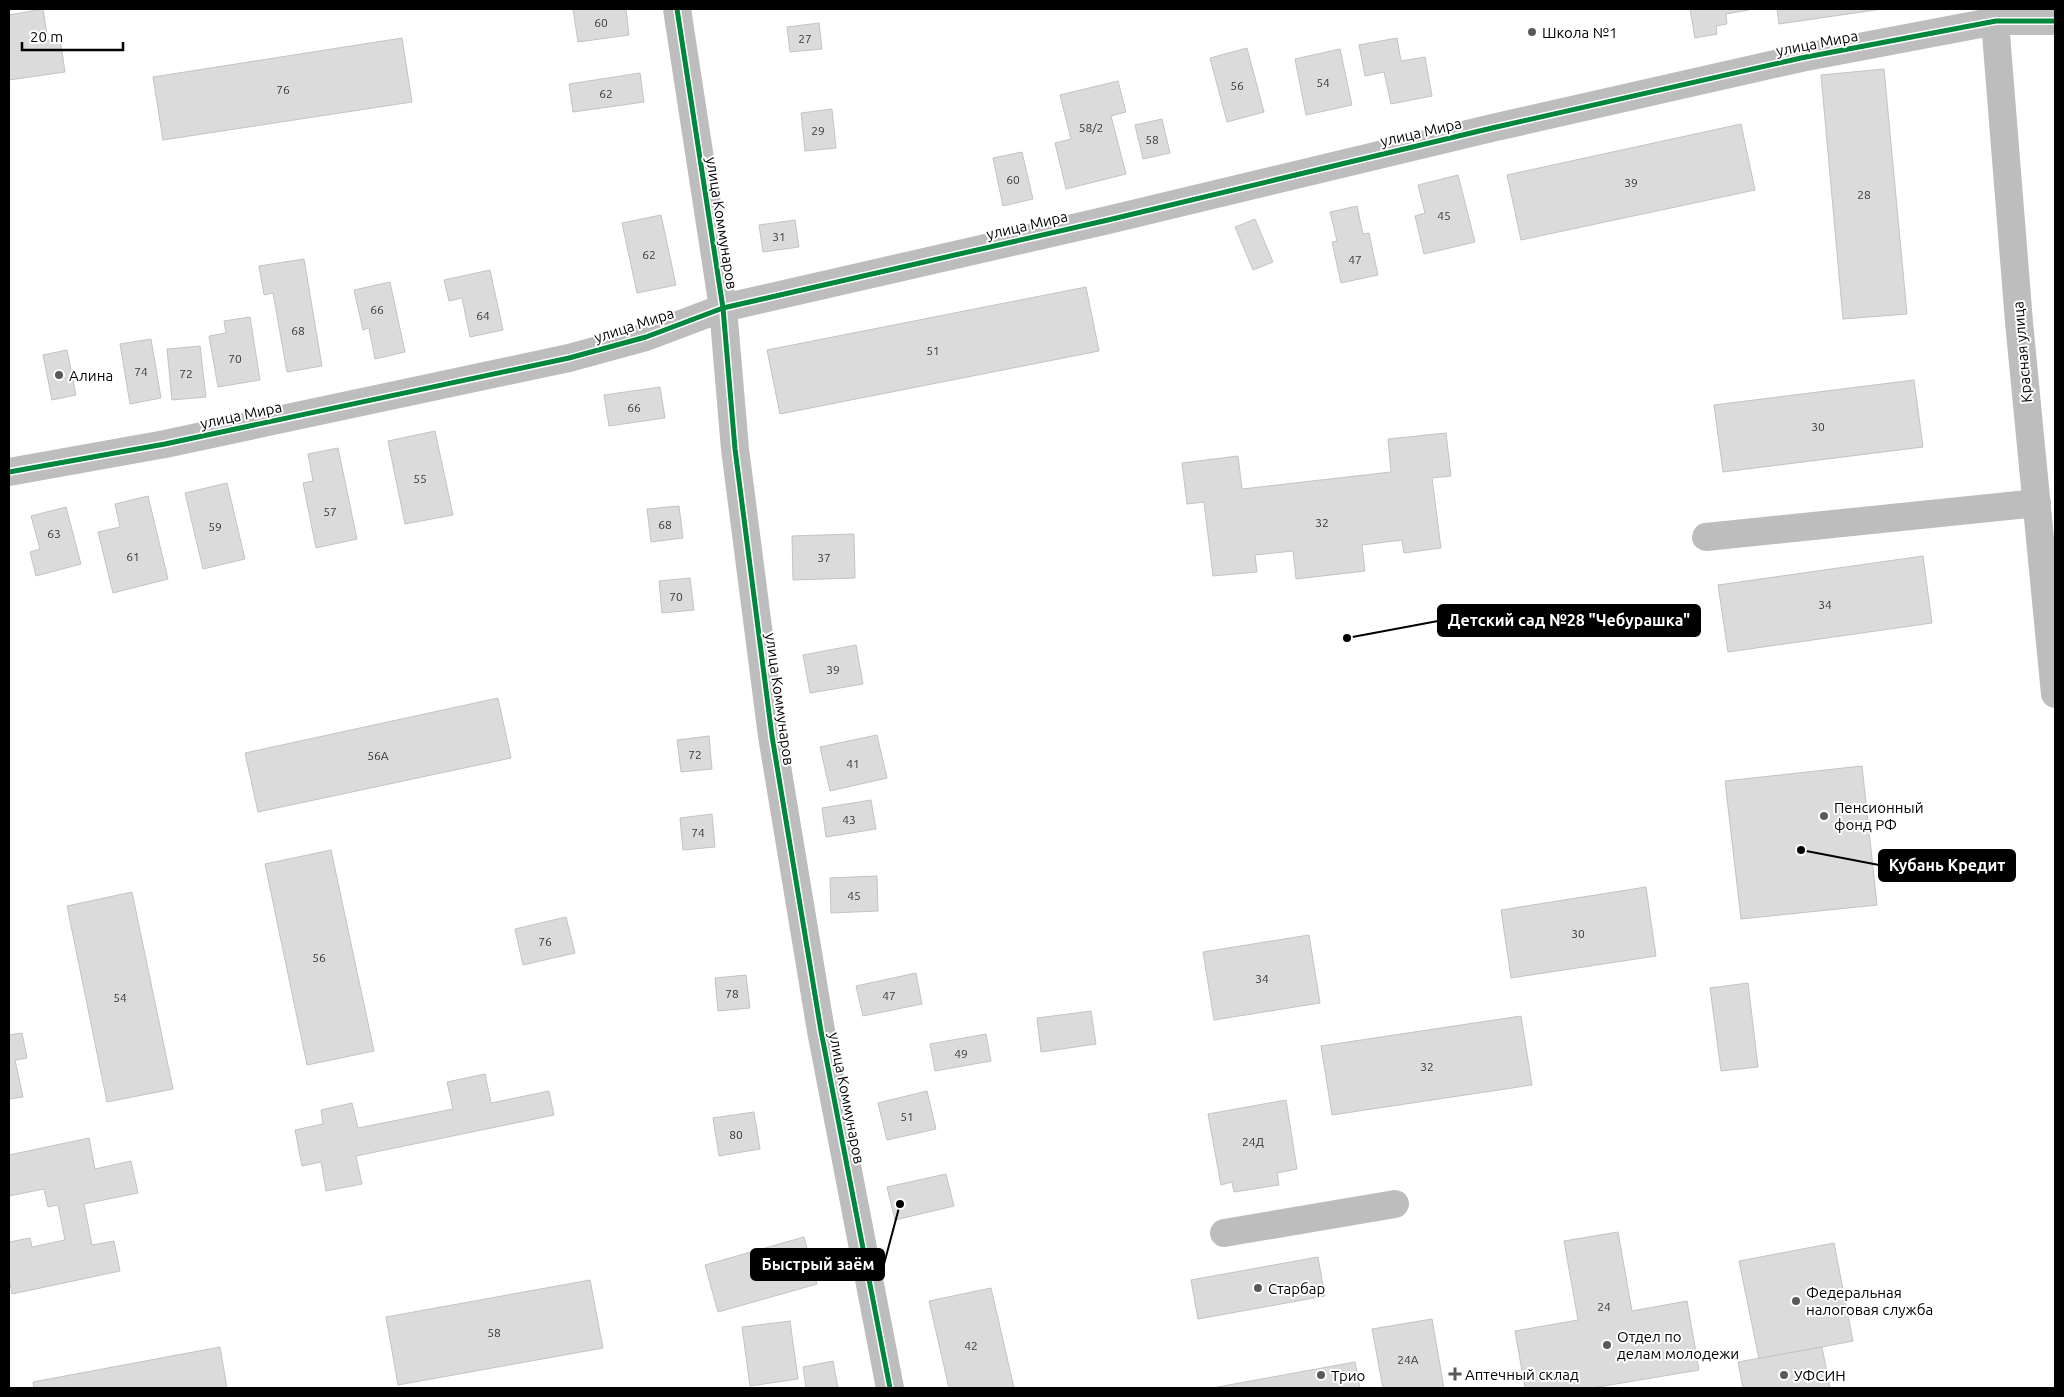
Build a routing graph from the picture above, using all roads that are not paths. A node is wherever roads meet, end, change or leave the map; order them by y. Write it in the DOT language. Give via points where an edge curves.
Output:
graph roads {
  1 [pos="677,9"];
  2 [pos="1995,15"];
  3 [pos="2055,21"];
  4 [pos="723,308"];
  5 [pos="9,472"];
  6 [pos="2037,502"];
  7 [pos="1706,537"];
  8 [pos="2055,694"];
  9 [pos="1395,1204"];
  10 [pos="1224,1233"];
  11 [pos="890,1388"];
  1 -- 4 [label="street, улица Коммунаров"];
  2 -- 3 [label="street, улица Мира"];
  2 -- 4 [label="street, улица Мира"];
  2 -- 6 [label="street, Красная улица"];
  4 -- 5 [label="street, улица Мира" via="646,337 569,358 165,444"];
  4 -- 11 [label="street, улица Коммунаров" via="735,449 772,736 822,1031"];
  6 -- 7 [label="street"];
  6 -- 8 [label="street, Красная улица"];
  9 -- 10 [label="street"];
}
